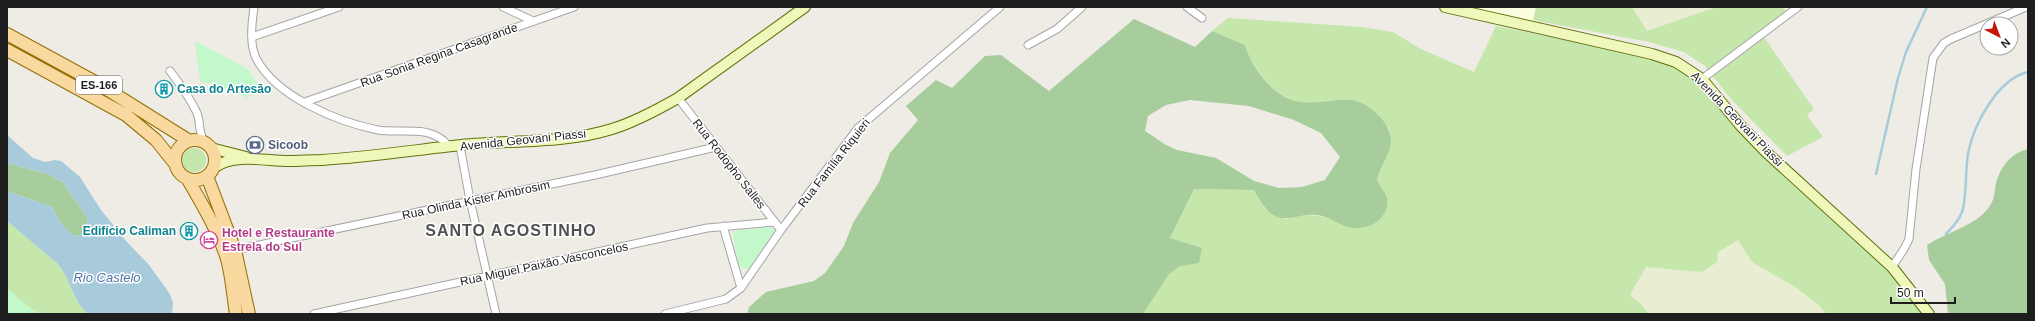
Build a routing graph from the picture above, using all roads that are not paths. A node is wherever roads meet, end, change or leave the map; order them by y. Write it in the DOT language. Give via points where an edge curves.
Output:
graph roads {
  1 [pos="254,7"];
  2 [pos="339,7"];
  3 [pos="503,7"];
  4 [pos="574,7"];
  5 [pos="805,7"];
  6 [pos="1000,7"];
  7 [pos="1082,7"];
  8 [pos="1187,7"];
  9 [pos="1445,7"];
  10 [pos="1798,7"];
  11 [pos="2026,7"];
  12 [pos="1202,18"];
  13 [pos="533,21"];
  14 [pos="7,34"];
  15 [pos="252,37"];
  16 [pos="1028,45"];
  17 [pos="7,50"];
  18 [pos="170,70"];
  19 [pos="1702,79"];
  20 [pos="678,98"];
  21 [pos="305,102"];
  22 [pos="199,140"];
  23 [pos="460,146"];
  24 [pos="450,147"];
  25 [pos="716,148"];
  26 [pos="252,159"];
  27 [pos="176,165"];
  28 [pos="211,172"];
  29 [pos="187,178"];
  30 [pos="470,200"];
  31 [pos="774,222"];
  32 [pos="723,226"];
  33 [pos="782,230"];
  34 [pos="235,250"];
  35 [pos="234,264"];
  36 [pos="1892,266"];
  37 [pos="487,276"];
  38 [pos="741,288"];
  39 [pos="236,314"];
  40 [pos="249,314"];
  41 [pos="314,314"];
  42 [pos="496,314"];
  43 [pos="665,314"];
  44 [pos="1930,314"];
  1 -- 15 [label="street"];
  2 -- 15 [label="street"];
  3 -- 13 [label="street"];
  4 -- 13 [label="street, Rua Sonia Regina Casagrande"];
  5 -- 20 [label="main road, Avenida Geovani Piassi"];
  6 -- 33 [label="street, Rua Família Riquieri" via="858,128"];
  7 -- 16 [label="street" via="1057,29"];
  8 -- 12 [label="street"];
  9 -- 19 [label="main road, Avenida Geovani Piassi" via="1652,54 1676,62"];
  10 -- 19 [label="street"];
  11 -- 36 [label="street" via="1951,39 1933,58 1916,169 1909,239"];
  13 -- 21 [label="street, Rua Sonia Regina Casagrande"];
  14 -- 22 [label="main road, ES-166"];
  15 -- 21 [label="street" via="256,57 268,76"];
  17 -- 27 [label="main road, ES-166" via="126,116 156,140"];
  18 -- 22 [label="street" via="190,99 200,122"];
  19 -- 36 [label="main road, Avenida Geovani Piassi" via="1766,152"];
  20 -- 23 [label="main road, Avenida Geovani Piassi" via="612,129 573,137"];
  20 -- 25 [label="street, Rua Rodopho Salles"];
  21 -- 24 [label="street" via="360,126 426,133 438,137"];
  22 -- 26 [label="main road, Avenida Geovani Piassi"];
  22 -- 27 [label="main road" via="177,152"];
  22 -- 28 [label="main road, ES-166" via="215,159"];
  23 -- 24 [label="main road, Avenida Geovani Piassi"];
  23 -- 30 [label="street"];
  24 -- 26 [label="main road, Avenida Geovani Piassi" via="329,160"];
  25 -- 30 [label="street, Rua Olinda Kister Ambrosim"];
  25 -- 31 [label="street, Rua Rodopho Salles"];
  26 -- 28 [label="main road, Avenida Geovani Piassi" via="226,162"];
  27 -- 29 [label="main road, ES-166"];
  28 -- 29 [label="main road" via="198,180"];
  28 -- 34 [label="main road, ES-166"];
  29 -- 35 [label="main road, ES-166"];
  30 -- 34 [label="street, Rua Olinda Kister Ambrosim"];
  30 -- 37 [label="street"];
  31 -- 32 [label="street, Rua Miguel Paixão Vasconcelos"];
  31 -- 33 [label="street, Rua Rodopho Salles"];
  32 -- 37 [label="street, Rua Miguel Paixão Vasconcelos"];
  32 -- 38 [label="street"];
  33 -- 38 [label="street, Rua Família Riquieri"];
  34 -- 35 [label="main road, ES-166"];
  35 -- 39 [label="main road, ES-166"];
  35 -- 40 [label="main road, ES-166"];
  36 -- 44 [label="main road, Avenida Geovani Piassi"];
  37 -- 41 [label="street, Rua Miguel Paixão Vasconcelos"];
  37 -- 42 [label="street"];
  38 -- 43 [label="street" via="726,299"];
}
